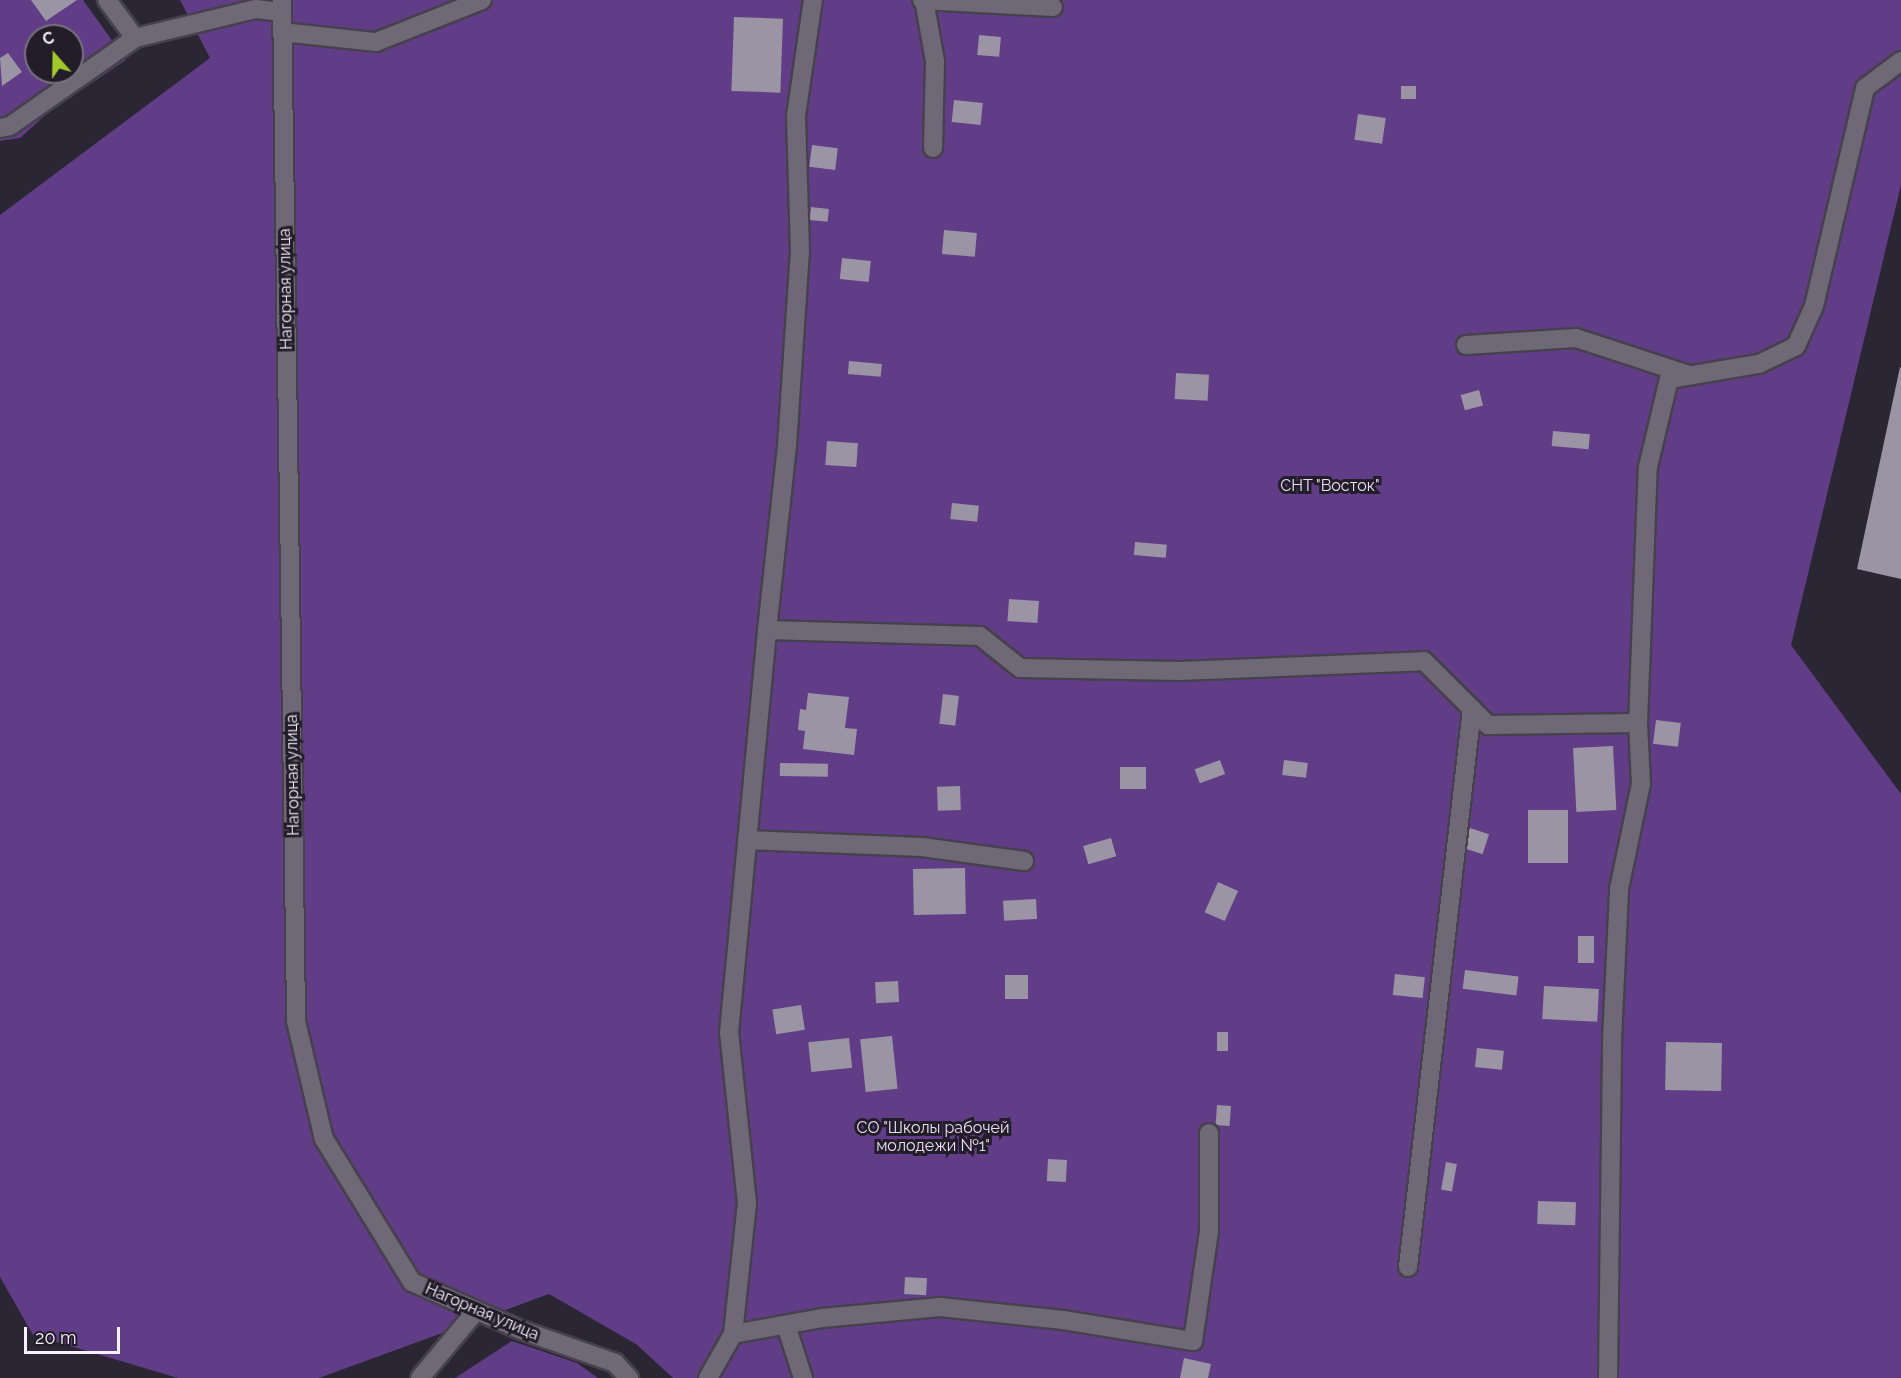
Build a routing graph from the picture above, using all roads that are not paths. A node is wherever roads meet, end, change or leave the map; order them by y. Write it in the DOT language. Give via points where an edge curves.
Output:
graph roads {
  1 [pos="107,0"];
  2 [pos="482,0"];
  3 [pos="813,0"];
  4 [pos="923,0"];
  5 [pos="282,6"];
  6 [pos="1053,8"];
  7 [pos="282,32"];
  8 [pos="135,38"];
  9 [pos="1901,61"];
  10 [pos="0,128"];
  11 [pos="933,148"];
  12 [pos="1466,345"];
  13 [pos="1690,375"];
  14 [pos="767,630"];
  15 [pos="1472,709"];
  16 [pos="1638,723"];
  17 [pos="747,840"];
  18 [pos="1024,861"];
  19 [pos="1209,1133"];
  20 [pos="1408,1266"];
  21 [pos="476,1311"];
  22 [pos="786,1324"];
  23 [pos="733,1334"];
  24 [pos="420,1378"];
  25 [pos="629,1378"];
  26 [pos="708,1378"];
  27 [pos="803,1378"];
  28 [pos="1608,1378"];
  1 -- 8 [label="street"];
  2 -- 7 [label="street" via="376,42"];
  3 -- 14 [label="street" via="796,116 800,251 787,446"];
  4 -- 6 [label="street"];
  4 -- 11 [label="street" via="935,61"];
  5 -- 7 [label="street, Нагорная улица"];
  5 -- 8 [label="street"];
  7 -- 21 [label="street, Нагорная улица" via="296,1021 324,1139 406,1273 412,1282"];
  8 -- 10 [label="street" via="10,126"];
  9 -- 13 [label="street" via="1865,88 1814,306 1796,346 1760,364"];
  12 -- 13 [label="street" via="1576,338"];
  13 -- 16 [label="street" via="1669,379 1648,467"];
  14 -- 15 [label="street" via="980,636 1020,668 1179,671 1424,661"];
  14 -- 17 [label="street"];
  15 -- 16 [label="street" via="1488,725"];
  15 -- 20 [label="street"];
  16 -- 28 [label="street" via="1641,784 1619,889 1612,1040"];
  17 -- 18 [label="street" via="922,847"];
  17 -- 23 [label="street" via="729,1033 747,1203"];
  19 -- 22 [label="street" via="1209,1231 1192,1341 1063,1320 940,1307"];
  21 -- 24 [label="street"];
  21 -- 25 [label="street, Нагорная улица" via="615,1363"];
  22 -- 23 [label="street"];
  22 -- 27 [label="street"];
  23 -- 26 [label="street"];
}
